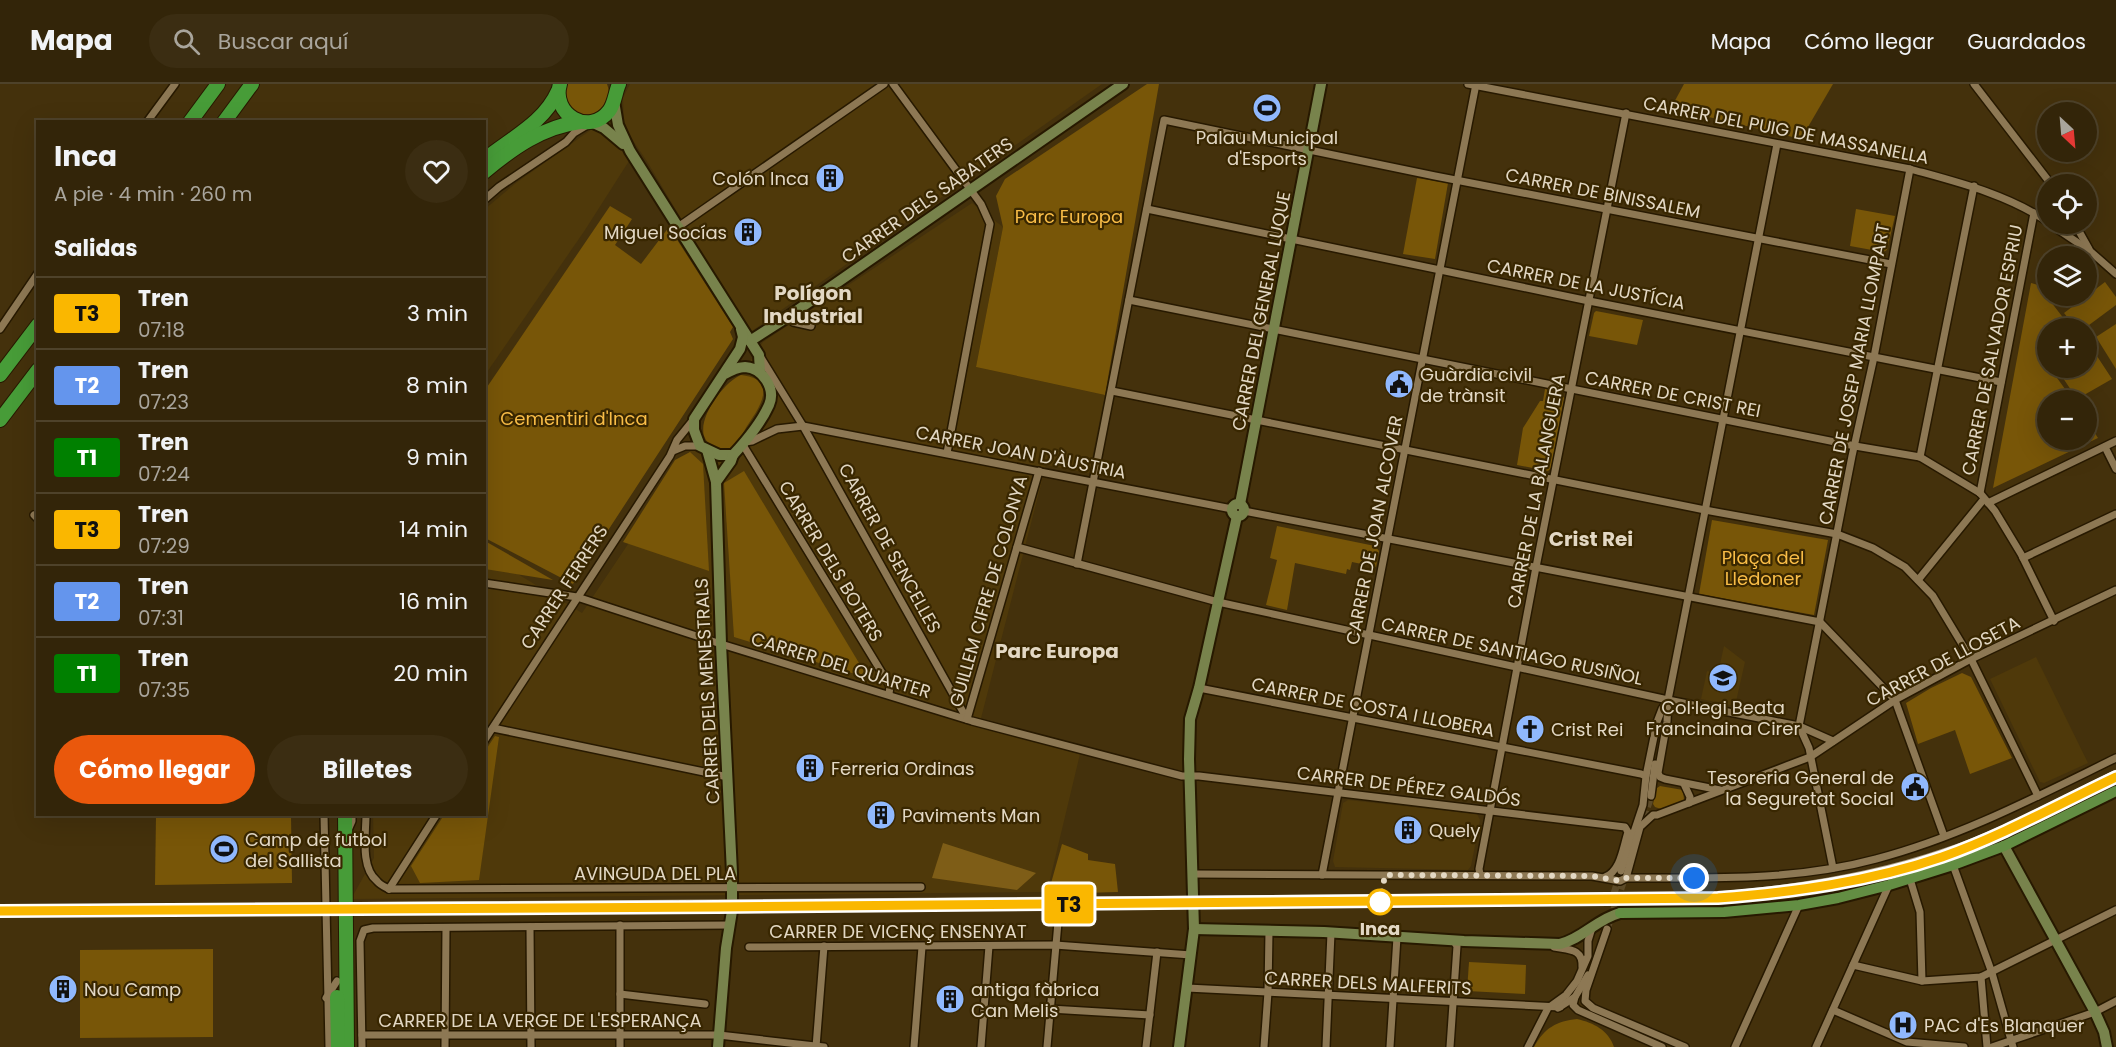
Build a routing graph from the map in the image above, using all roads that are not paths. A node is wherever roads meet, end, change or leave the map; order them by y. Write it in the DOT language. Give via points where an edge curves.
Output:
graph roads {
  1 [pos="174,84"];
  2 [pos="218,84"];
  3 [pos="252,84"];
  4 [pos="885,84"];
  5 [pos="893,84"];
  6 [pos="1123,84"];
  7 [pos="1474,84"];
  8 [pos="1974,84"];
  9 [pos="559,86"];
  10 [pos="1322,86"];
  11 [pos="616,91"];
  12 [pos="1626,113"];
  13 [pos="148,120"];
  14 [pos="191,120"];
  15 [pos="225,120"];
  16 [pos="586,122"];
  17 [pos="1778,144"];
  18 [pos="1310,149"];
  19 [pos="630,151"];
  20 [pos="486,159"];
  21 [pos="1910,169"];
  22 [pos="486,170"];
  23 [pos="2042,174"];
  24 [pos="1458,180"];
  25 [pos="1974,186"];
  26 [pos="970,190"];
  27 [pos="486,198"];
  28 [pos="1147,209"];
  29 [pos="1606,209"];
  30 [pos="2034,213"];
  31 [pos="2037,215"];
  32 [pos="678,227"];
  33 [pos="2065,234"];
  34 [pos="1759,238"];
  35 [pos="1292,239"];
  36 [pos="2083,246"];
  37 [pos="2097,257"];
  38 [pos="1891,264"];
  39 [pos="1440,270"];
  40 [pos="2116,274"];
  41 [pos="36,276"];
  42 [pos="1129,300"];
  43 [pos="1589,301"];
  44 [pos="789,316"];
  45 [pos="739,323"];
  46 [pos="811,326"];
  47 [pos="36,328"];
  48 [pos="1274,328"];
  49 [pos="0,329"];
  50 [pos="1741,331"];
  51 [pos="750,341"];
  52 [pos="759,355"];
  53 [pos="1874,357"];
  54 [pos="1423,358"];
  55 [pos="1937,369"];
  56 [pos="760,372"];
  57 [pos="36,373"];
  58 [pos="0,375"];
  59 [pos="723,375"];
  60 [pos="767,382"];
  61 [pos="2001,382"];
  62 [pos="1572,389"];
  63 [pos="1112,391"];
  64 [pos="784,394"];
  65 [pos="694,419"];
  66 [pos="1725,419"];
  67 [pos="0,420"];
  68 [pos="1256,420"];
  69 [pos="803,426"];
  70 [pos="2116,441"];
  71 [pos="744,443"];
  72 [pos="1855,446"];
  73 [pos="2105,447"];
  74 [pos="703,448"];
  75 [pos="1405,449"];
  76 [pos="673,450"];
  77 [pos="947,453"];
  78 [pos="733,455"];
  79 [pos="1920,457"];
  80 [pos="2116,469"];
  81 [pos="1039,471"];
  82 [pos="1554,478"];
  83 [pos="1093,481"];
  84 [pos="716,482"];
  85 [pos="1984,498"];
  86 [pos="1238,510"];
  87 [pos="1705,510"];
  88 [pos="2116,514"];
  89 [pos="1837,534"];
  90 [pos="1388,538"];
  91 [pos="1017,547"];
  92 [pos="2023,558"];
  93 [pos="1077,564"];
  94 [pos="1536,567"];
  95 [pos="1918,580"];
  96 [pos="486,583"];
  97 [pos="2116,590"];
  98 [pos="577,597"];
  99 [pos="1689,598"];
  100 [pos="1218,602"];
  101 [pos="2054,621"];
  102 [pos="1820,622"];
  103 [pos="1369,636"];
  104 [pos="721,644"];
  105 [pos="1971,659"];
  106 [pos="1517,666"];
  107 [pos="1199,688"];
  108 [pos="889,694"];
  109 [pos="1668,700"];
  110 [pos="1895,700"];
  111 [pos="1667,712"];
  112 [pos="1353,717"];
  113 [pos="967,719"];
  114 [pos="1799,726"];
  115 [pos="493,728"];
  116 [pos="486,738"];
  117 [pos="1833,741"];
  118 [pos="1502,747"];
  119 [pos="1810,757"];
  120 [pos="2116,758"];
  121 [pos="1190,776"];
  122 [pos="1646,776"];
  123 [pos="728,777"];
  124 [pos="1684,784"];
  125 [pos="1720,790"];
  126 [pos="1338,793"];
  127 [pos="2116,793"];
  128 [pos="1651,796"];
  129 [pos="2038,796"];
  130 [pos="1689,803"];
  131 [pos="1643,805"];
  132 [pos="1490,811"];
  133 [pos="324,816"];
  134 [pos="336,816"];
  135 [pos="345,816"];
  136 [pos="352,816"];
  137 [pos="366,816"];
  138 [pos="436,816"];
  139 [pos="1650,816"];
  140 [pos="345,835"];
  141 [pos="1944,836"];
  142 [pos="2004,846"];
  143 [pos="1953,866"];
  144 [pos="1833,868"];
  145 [pos="1621,871"];
  146 [pos="1193,874"];
  147 [pos="1480,874"];
  148 [pos="1322,875"];
  149 [pos="1605,877"];
  150 [pos="1626,878"];
  151 [pos="1910,879"];
  152 [pos="1889,885"];
  153 [pos="921,887"];
  154 [pos="389,889"];
  155 [pos="732,893"];
  156 [pos="1799,905"];
  157 [pos="2116,910"];
  158 [pos="1059,911"];
  159 [pos="1620,913"];
  160 [pos="620,924"];
  161 [pos="730,925"];
  162 [pos="530,927"];
  163 [pos="446,928"];
  164 [pos="1601,928"];
  165 [pos="1194,929"];
  166 [pos="1269,931"];
  167 [pos="1331,933"];
  168 [pos="1397,937"];
  169 [pos="1454,940"];
  170 [pos="2057,940"];
  171 [pos="1543,944"];
  172 [pos="1055,945"];
  173 [pos="824,946"];
  174 [pos="989,946"];
  175 [pos="749,947"];
  176 [pos="922,947"];
  177 [pos="1157,952"];
  178 [pos="1191,955"];
  179 [pos="1853,965"];
  180 [pos="1581,972"];
  181 [pos="1992,973"];
  182 [pos="1981,977"];
  183 [pos="337,981"];
  184 [pos="1922,981"];
  185 [pos="1187,988"];
  186 [pos="1268,993"];
  187 [pos="620,994"];
  188 [pos="1329,996"];
  189 [pos="1575,997"];
  190 [pos="326,998"];
  191 [pos="1393,999"];
  192 [pos="2116,1000"];
  193 [pos="1454,1001"];
  194 [pos="705,1004"];
  195 [pos="1560,1007"];
  196 [pos="1548,1008"];
  197 [pos="1050,1009"];
  198 [pos="1833,1010"];
  199 [pos="2095,1012"];
  200 [pos="1150,1015"];
  201 [pos="1543,1017"];
  202 [pos="1651,1033"];
  203 [pos="445,1034"];
  204 [pos="531,1034"];
  205 [pos="362,1035"];
  206 [pos="620,1035"];
  207 [pos="718,1035"];
  208 [pos="2013,1043"];
  209 [pos="1646,1044"];
  210 [pos="1906,1045"];
  211 [pos="329,1047"];
  212 [pos="338,1047"];
  213 [pos="347,1047"];
  214 [pos="362,1047"];
  215 [pos="445,1047"];
  216 [pos="531,1047"];
  217 [pos="620,1047"];
  218 [pos="718,1047"];
  219 [pos="816,1047"];
  220 [pos="824,1047"];
  221 [pos="914,1047"];
  222 [pos="981,1047"];
  223 [pos="1047,1047"];
  224 [pos="1146,1047"];
  225 [pos="1179,1047"];
  226 [pos="1264,1047"];
  227 [pos="1326,1047"];
  228 [pos="1390,1047"];
  229 [pos="1450,1047"];
  230 [pos="1528,1047"];
  231 [pos="1662,1047"];
  232 [pos="1685,1047"];
  233 [pos="1735,1047"];
  234 [pos="1816,1047"];
  235 [pos="1964,1047"];
  236 [pos="1987,1047"];
  237 [pos="1992,1047"];
  238 [pos="2107,1047"];
  1 -- 13 [label="street"];
  2 -- 14 [label="highway"];
  3 -- 15 [label="highway"];
  4 -- 32 [label="street"];
  5 -- 26 [label="street"];
  6 -- 26 [label="street, CARRER DELS SABATERS"];
  7 -- 12 [label="street, CARRER DEL PUIG DE MASSANELLA"];
  7 -- 24 [label="street, CARRER DE JOAN ALCOVER"];
  8 -- 23 [label="street"];
  9 -- 16 [label="highway" via="562,108 572,119"];
  9 -- 20 [label="highway" via="541,118"];
  10 -- 18 [label="street, CARRER DEL GENERAL LUQUE"];
  11 -- 16 [label="highway" via="608,112"];
  11 -- 19 [label="street, CARRER DE SENCELLES" via="618,125"];
  12 -- 17 [label="street, CARRER DEL PUIG DE MASSANELLA"];
  12 -- 29 [label="street, CARRER DE LA BALANGUERA"];
  16 -- 19 [label="street, CARRER DE SENCELLES" via="609,131"];
  16 -- 22 [label="highway" via="545,131"];
  16 -- 27 [label="street" via="566,142"];
  17 -- 21 [label="street, CARRER DEL PUIG DE MASSANELLA"];
  17 -- 34 [label="street"];
  18 -- 24 [label="street, CARRER DE BINISSALEM"];
  18 -- 28 [label="street, CARRER DE BINISSALEM" via="1164,120"];
  18 -- 35 [label="street, CARRER DEL GENERAL LUQUE"];
  19 -- 32 [label="street, CARRER DE SENCELLES"];
  21 -- 25 [label="street, CARRER DEL PUIG DE MASSANELLA"];
  21 -- 38 [label="street, CARRER DE JOSEP MARIA LLOMPART"];
  24 -- 29 [label="street, CARRER DE BINISSALEM"];
  24 -- 39 [label="street, CARRER DE JOAN ALCOVER"];
  25 -- 30 [label="street, CARRER DEL PUIG DE MASSANELLA"];
  25 -- 55 [label="street"];
  26 -- 44 [label="street, CARRER DELS SABATERS"];
  26 -- 77 [label="street" via="990,224"];
  28 -- 35 [label="street, CARRER DE LA JUSTÍCIA"];
  28 -- 42 [label="street"];
  29 -- 34 [label="street, CARRER DE BINISSALEM"];
  29 -- 43 [label="street, CARRER DE LA BALANGUERA"];
  30 -- 31 [label="street, CARRER DEL PUIG DE MASSANELLA"];
  30 -- 61 [label="street, CARRER DE SALVADOR ESPRIU"];
  32 -- 45 [label="street, CARRER DE SENCELLES"];
  33 -- 36 [label="street, CARRER DEL PUIG DE MASSANELLA"];
  34 -- 38 [label="street, CARRER DE BINISSALEM"];
  34 -- 50 [label="street"];
  35 -- 39 [label="street, CARRER DE LA JUSTÍCIA"];
  35 -- 48 [label="street, CARRER DEL GENERAL LUQUE"];
  37 -- 40 [label="street, CARRER DEL PUIG DE MASSANELLA"];
  38 -- 53 [label="street, CARRER DE JOSEP MARIA LLOMPART"];
  39 -- 43 [label="street, CARRER DE LA JUSTÍCIA"];
  39 -- 54 [label="street, CARRER DE JOAN ALCOVER"];
  41 -- 49 [label="street"];
  42 -- 48 [label="street, CARRER DE CRIST REI"];
  42 -- 63 [label="street"];
  43 -- 50 [label="street, CARRER DE LA JUSTÍCIA"];
  43 -- 62 [label="street, CARRER DE LA BALANGUERA"];
  44 -- 46 [label="street" via="793,322"];
  44 -- 51 [label="street, CARRER DELS SABATERS"];
  45 -- 51 [label="street, CARRER DE SENCELLES"];
  45 -- 59 [label="street" via="743,337 740,349"];
  47 -- 58 [label="highway"];
  48 -- 54 [label="street, CARRER DE CRIST REI"];
  48 -- 68 [label="street, CARRER DEL GENERAL LUQUE"];
  50 -- 53 [label="street, CARRER DE LA JUSTÍCIA"];
  50 -- 66 [label="street"];
  51 -- 52 [label="street, CARRER DE SENCELLES"];
  52 -- 56 [label="street"];
  52 -- 64 [label="street, CARRER DE SENCELLES"];
  53 -- 55 [label="street, CARRER DE LA JUSTÍCIA"];
  53 -- 72 [label="street, CARRER DE JOSEP MARIA LLOMPART"];
  54 -- 62 [label="street, CARRER DE CRIST REI"];
  54 -- 75 [label="street, CARRER DE JOAN ALCOVER"];
  55 -- 61 [label="street, CARRER DE LA JUSTÍCIA"];
  55 -- 79 [label="street"];
  56 -- 59 [label="street" via="738,368"];
  56 -- 60 [label="street"];
  57 -- 67 [label="highway"];
  59 -- 65 [label="street"];
  60 -- 64 [label="street, CARRER DE SENCELLES"];
  60 -- 71 [label="street" via="770,403"];
  61 -- 85 [label="street, CARRER DE SALVADOR ESPRIU"];
  62 -- 66 [label="street, CARRER DE CRIST REI"];
  62 -- 82 [label="street, CARRER DE LA BALANGUERA"];
  63 -- 68 [label="street"];
  63 -- 83 [label="street"];
  64 -- 69 [label="street, CARRER DE SENCELLES"];
  65 -- 74 [label="street" via="694,430"];
  65 -- 76 [label="street, CARRER FERRERS"];
  66 -- 72 [label="street, CARRER DE CRIST REI"];
  66 -- 87 [label="street"];
  68 -- 75 [label="street"];
  68 -- 86 [label="street, CARRER DEL GENERAL LUQUE"];
  69 -- 71 [label="street, CARRER JOAN D'ÀUSTRIA" via="777,429"];
  69 -- 77 [label="street, CARRER JOAN D'ÀUSTRIA"];
  69 -- 113 [label="street, CARRER DE SENCELLES"];
  70 -- 73 [label="street"];
  71 -- 78 [label="street"];
  71 -- 108 [label="street, CARRER DELS BOTERS" via="886,680"];
  72 -- 79 [label="street, CARRER DE CRIST REI"];
  72 -- 89 [label="street, CARRER DE JOSEP MARIA LLOMPART"];
  73 -- 80 [label="street"];
  73 -- 85 [label="street"];
  74 -- 76 [label="street" via="685,446"];
  74 -- 78 [label="street" via="719,455"];
  74 -- 84 [label="street, CARRER DELS MENESTRALS"];
  75 -- 82 [label="street"];
  75 -- 90 [label="street, CARRER DE JOAN ALCOVER"];
  76 -- 98 [label="street, CARRER FERRERS"];
  77 -- 81 [label="street, CARRER JOAN D'ÀUSTRIA"];
  78 -- 84 [label="street"];
  79 -- 85 [label="street"];
  81 -- 83 [label="street, CARRER JOAN D'ÀUSTRIA"];
  81 -- 91 [label="street, GUILLEM CIFRE DE COLONYA"];
  82 -- 87 [label="street"];
  82 -- 94 [label="street, CARRER DE LA BALANGUERA"];
  83 -- 86 [label="street, CARRER JOAN D'ÀUSTRIA"];
  83 -- 93 [label="street"];
  84 -- 104 [label="street, CARRER DELS MENESTRALS"];
  85 -- 92 [label="street"];
  85 -- 95 [label="street"];
  86 -- 90 [label="street, CARRER JOAN D'ÀUSTRIA"];
  86 -- 100 [label="street, CARRER DEL GENERAL LUQUE"];
  87 -- 89 [label="street"];
  87 -- 99 [label="street"];
  88 -- 92 [label="street"];
  89 -- 95 [label="street" via="1873,548 1905,567"];
  89 -- 102 [label="street, CARRER DE JOSEP MARIA LLOMPART"];
  90 -- 94 [label="street, CARRER JOAN D'ÀUSTRIA"];
  90 -- 103 [label="street, CARRER DE JOAN ALCOVER"];
  91 -- 93 [label="street, CARRER DE SANTIAGO RUSIÑOL"];
  91 -- 113 [label="street, GUILLEM CIFRE DE COLONYA"];
  92 -- 101 [label="street"];
  93 -- 100 [label="street, CARRER DE SANTIAGO RUSIÑOL"];
  94 -- 99 [label="street, CARRER JOAN D'ÀUSTRIA"];
  94 -- 106 [label="street, CARRER DE LA BALANGUERA"];
  95 -- 105 [label="street" via="1933,596"];
  96 -- 98 [label="street, CARRER DEL QUARTER"];
  97 -- 101 [label="street, CARRER DE LLOSETA"];
  98 -- 104 [label="street, CARRER DEL QUARTER"];
  98 -- 115 [label="street, CARRER FERRERS"];
  99 -- 102 [label="street, CARRER JOAN D'ÀUSTRIA"];
  99 -- 109 [label="street"];
  100 -- 103 [label="street, CARRER DE SANTIAGO RUSIÑOL"];
  100 -- 107 [label="street, CARRER DEL GENERAL LUQUE"];
  101 -- 105 [label="street, CARRER DE LLOSETA"];
  102 -- 110 [label="street"];
  102 -- 114 [label="street, CARRER DE JOSEP MARIA LLOMPART"];
  103 -- 106 [label="street, CARRER DE SANTIAGO RUSIÑOL"];
  103 -- 112 [label="street, CARRER DE JOAN ALCOVER"];
  104 -- 108 [label="street, CARRER DEL QUARTER"];
  104 -- 123 [label="street, CARRER DELS MENESTRALS"];
  105 -- 110 [label="street, CARRER DE LLOSETA"];
  105 -- 129 [label="street"];
  106 -- 109 [label="street, CARRER DE SANTIAGO RUSIÑOL"];
  106 -- 118 [label="street, CARRER DE LA BALANGUERA"];
  107 -- 112 [label="street, CARRER DE COSTA I LLOBERA"];
  107 -- 121 [label="street, CARRER DEL GENERAL LUQUE" via="1191,719"];
  108 -- 113 [label="street, CARRER DEL QUARTER"];
  109 -- 111 [label="street"];
  109 -- 114 [label="street, CARRER DE SANTIAGO RUSIÑOL"];
  109 -- 122 [label="street" via="1657,722"];
  110 -- 117 [label="street, CARRER DE LLOSETA"];
  110 -- 141 [label="street"];
  111 -- 124 [label="street" via="1658,773 1662,778"];
  111 -- 128 [label="street"];
  112 -- 118 [label="street, CARRER DE COSTA I LLOBERA"];
  112 -- 126 [label="street, CARRER DE JOAN ALCOVER"];
  113 -- 121 [label="street, CARRER DEL QUARTER"];
  114 -- 117 [label="street, CARRER DE SANTIAGO RUSIÑOL"];
  114 -- 119 [label="street"];
  115 -- 116 [label="street, CARRER FERRERS"];
  115 -- 123 [label="street"];
  117 -- 119 [label="street, CARRER DE LLOSETA"];
  118 -- 122 [label="street, CARRER DE COSTA I LLOBERA"];
  118 -- 132 [label="street, CARRER DE LA BALANGUERA"];
  119 -- 125 [label="street, CARRER DE LLOSETA"];
  119 -- 144 [label="street"];
  120 -- 129 [label="street"];
  121 -- 126 [label="street, CARRER DE PÉREZ GALDÓS"];
  121 -- 146 [label="street, CARRER DEL GENERAL LUQUE"];
  122 -- 131 [label="street"];
  123 -- 155 [label="street, CARRER DELS MENESTRALS"];
  124 -- 125 [label="street"];
  124 -- 130 [label="street"];
  125 -- 130 [label="street"];
  126 -- 132 [label="street, CARRER DE PÉREZ GALDÓS"];
  126 -- 148 [label="street, CARRER DE JOAN ALCOVER"];
  127 -- 142 [label="main road"];
  129 -- 141 [label="street"];
  130 -- 139 [label="street"];
  131 -- 139 [label="street"];
  131 -- 145 [label="street"];
  132 -- 147 [label="street, CARRER DE LA BALANGUERA"];
  132 -- 149 [label="street, CARRER DE PÉREZ GALDÓS" via="1624,827 1628,832 1617,868"];
  133 -- 190 [label="street"];
  134 -- 183 [label="highway"];
  135 -- 140 [label="highway"];
  136 -- 140 [label="street"];
  137 -- 154 [label="street" via="369,872"];
  138 -- 154 [label="street"];
  139 -- 150 [label="street" via="1640,827"];
  140 -- 213 [label="highway"];
  141 -- 144 [label="street" via="1876,859"];
  142 -- 143 [label="main road"];
  142 -- 170 [label="street"];
  143 -- 151 [label="main road"];
  143 -- 181 [label="street"];
  144 -- 150 [label="street" via="1776,876"];
  146 -- 148 [label="street"];
  146 -- 165 [label="street, CARRER DEL GENERAL LUQUE"];
  147 -- 148 [label="street"];
  147 -- 149 [label="street"];
  149 -- 150 [label="street" via="1620,881"];
  151 -- 152 [label="main road"];
  151 -- 184 [label="street" via="1920,912"];
  152 -- 156 [label="main road"];
  152 -- 179 [label="street"];
  153 -- 155 [label="street, AVINGUDA DEL PLA"];
  154 -- 155 [label="street, AVINGUDA DEL PLA" via="661,887"];
  155 -- 161 [label="street, CARRER DELS MENESTRALS"];
  156 -- 159 [label="main road" via="1724,912"];
  156 -- 233 [label="street"];
  157 -- 170 [label="street"];
  158 -- 172 [label="street"];
  159 -- 164 [label="street" via="1605,918"];
  160 -- 161 [label="street"];
  160 -- 162 [label="street"];
  160 -- 187 [label="street"];
  161 -- 207 [label="street, CARRER DELS MENESTRALS"];
  162 -- 163 [label="street"];
  162 -- 204 [label="street"];
  163 -- 203 [label="street"];
  163 -- 205 [label="street" via="364,930 360,941"];
  164 -- 171 [label="street" via="1566,942"];
  164 -- 180 [label="street" via="1589,933 1588,956"];
  164 -- 189 [label="street" via="1586,980"];
  164 -- 202 [label="street" via="1586,1001"];
  165 -- 166 [label="street"];
  165 -- 178 [label="street, CARRER DEL GENERAL LUQUE"];
  166 -- 167 [label="street"];
  166 -- 186 [label="street"];
  167 -- 168 [label="street"];
  167 -- 188 [label="street"];
  168 -- 169 [label="street"];
  168 -- 191 [label="street"];
  169 -- 171 [label="street"];
  169 -- 193 [label="street"];
  170 -- 181 [label="street"];
  170 -- 199 [label="street"];
  171 -- 180 [label="street" via="1576,952 1582,961"];
  172 -- 174 [label="street, CARRER DE VICENÇ ENSENYAT"];
  172 -- 177 [label="street, CARRER DE VICENÇ ENSENYAT"];
  172 -- 197 [label="street"];
  173 -- 175 [label="street, CARRER DE VICENÇ ENSENYAT"];
  173 -- 176 [label="street, CARRER DE VICENÇ ENSENYAT"];
  173 -- 219 [label="street"];
  174 -- 176 [label="street, CARRER DE VICENÇ ENSENYAT"];
  174 -- 222 [label="street"];
  176 -- 221 [label="street"];
  177 -- 178 [label="street, CARRER DE VICENÇ ENSENYAT"];
  177 -- 200 [label="street"];
  178 -- 185 [label="street, CARRER DEL GENERAL LUQUE"];
  179 -- 184 [label="street"];
  179 -- 198 [label="street"];
  180 -- 196 [label="street" via="1566,995"];
  181 -- 182 [label="street"];
  181 -- 208 [label="street"];
  182 -- 184 [label="street"];
  182 -- 236 [label="street"];
  183 -- 190 [label="street"];
  183 -- 212 [label="highway"];
  185 -- 186 [label="street, CARRER DELS MALFERITS"];
  185 -- 225 [label="street, CARRER DEL GENERAL LUQUE"];
  186 -- 188 [label="street, CARRER DELS MALFERITS"];
  186 -- 226 [label="street"];
  187 -- 194 [label="street"];
  187 -- 206 [label="street"];
  188 -- 191 [label="street, CARRER DELS MALFERITS"];
  188 -- 227 [label="street"];
  189 -- 195 [label="street"];
  189 -- 209 [label="street" via="1573,1005 1578,1010"];
  190 -- 211 [label="street"];
  191 -- 193 [label="street, CARRER DELS MALFERITS"];
  191 -- 228 [label="street"];
  192 -- 199 [label="street"];
  193 -- 196 [label="street, CARRER DELS MALFERITS"];
  193 -- 229 [label="street"];
  195 -- 196 [label="street, CARRER DELS MALFERITS"];
  195 -- 201 [label="street"];
  196 -- 201 [label="street"];
  197 -- 200 [label="street"];
  197 -- 223 [label="street"];
  198 -- 210 [label="street"];
  198 -- 234 [label="street"];
  199 -- 208 [label="street"];
  199 -- 238 [label="street"];
  200 -- 224 [label="street"];
  201 -- 230 [label="street"];
  202 -- 209 [label="street"];
  202 -- 232 [label="street"];
  203 -- 204 [label="street, CARRER DE LA VERGE DE L'ESPERANÇA"];
  203 -- 205 [label="street, CARRER DE LA VERGE DE L'ESPERANÇA"];
  203 -- 215 [label="street"];
  204 -- 206 [label="street, CARRER DE LA VERGE DE L'ESPERANÇA"];
  204 -- 216 [label="street"];
  205 -- 214 [label="street"];
  206 -- 207 [label="street, CARRER DE LA VERGE DE L'ESPERANÇA"];
  206 -- 217 [label="street"];
  207 -- 218 [label="street, CARRER DELS MENESTRALS"];
  207 -- 219 [label="street, CARRER DE LA VERGE DE L'ESPERANÇA"];
  208 -- 237 [label="street"];
  209 -- 231 [label="street"];
  210 -- 235 [label="street"];
  219 -- 220 [label="street, CARRER DE LA VERGE DE L'ESPERANÇA"];
}
